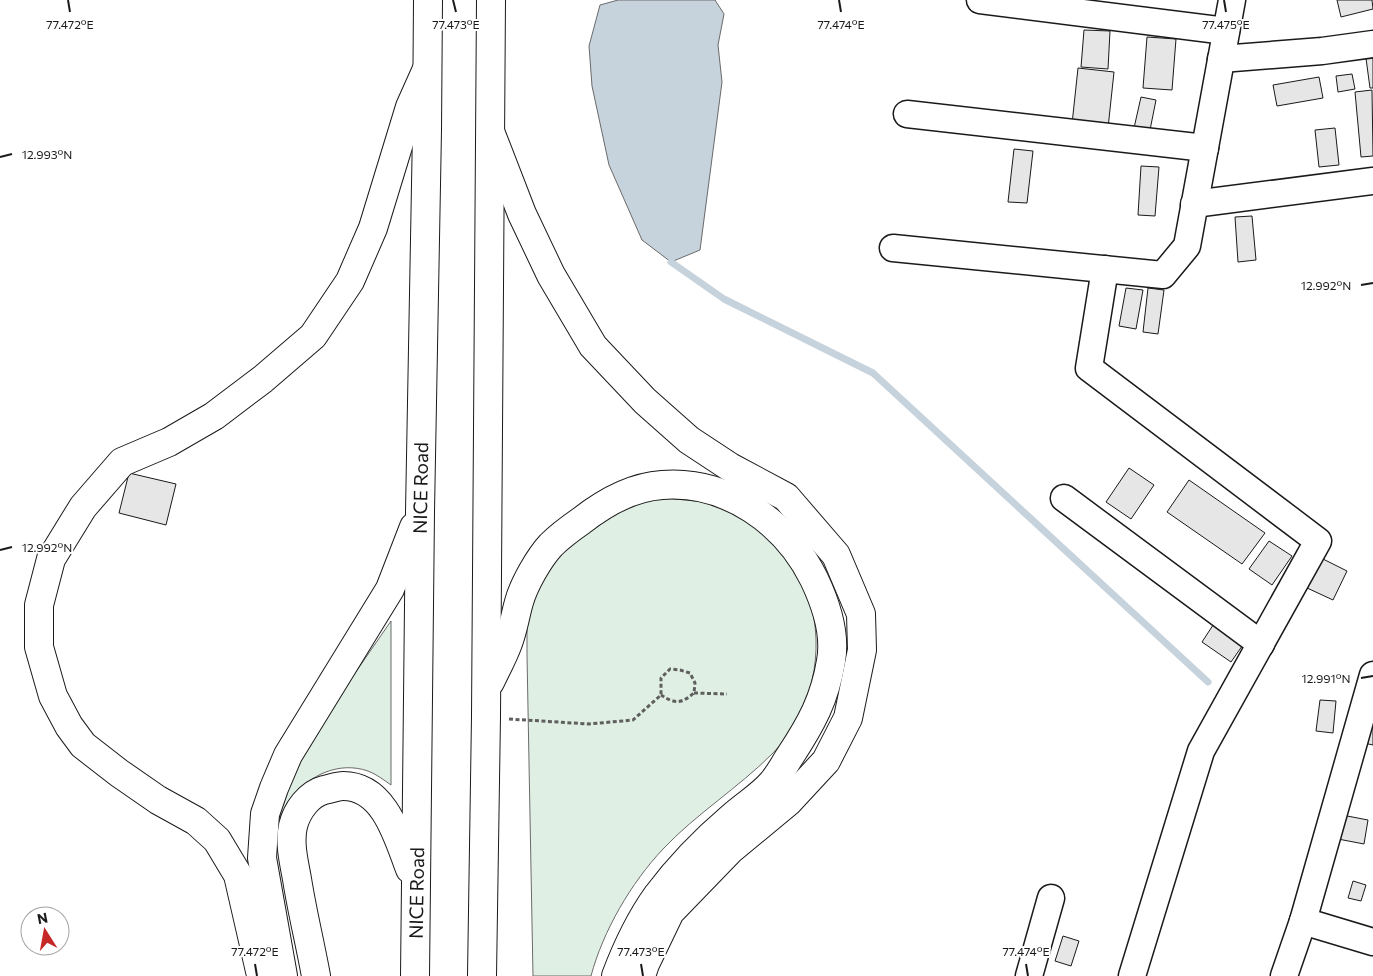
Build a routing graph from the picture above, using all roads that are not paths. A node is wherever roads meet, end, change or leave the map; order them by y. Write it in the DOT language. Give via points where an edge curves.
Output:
graph roads {
  1 [pos="428,0"];
  2 [pos="491,0"];
  3 [pos="980,0"];
  4 [pos="1232,0"];
  5 [pos="1226,31"];
  6 [pos="1373,44"];
  7 [pos="1221,59"];
  8 [pos="427,68"];
  9 [pos="907,114"];
  10 [pos="491,134"];
  11 [pos="1205,148"];
  12 [pos="1373,181"];
  13 [pos="1194,204"];
  14 [pos="893,248"];
  15 [pos="1104,269"];
  16 [pos="1064,498"];
  17 [pos="420,512"];
  18 [pos="1261,644"];
  19 [pos="1373,675"];
  20 [pos="486,704"];
  21 [pos="416,886"];
  22 [pos="1051,898"];
  23 [pos="1303,920"];
  24 [pos="1373,941"];
  25 [pos="265,976"];
  26 [pos="283,976"];
  27 [pos="316,976"];
  28 [pos="415,976"];
  29 [pos="482,976"];
  30 [pos="616,976"];
  31 [pos="641,976"];
  32 [pos="1029,976"];
  33 [pos="1132,976"];
  34 [pos="1284,976"];
  1 -- 8 [label="highway, NICE Road"];
  2 -- 10 [label="highway"];
  3 -- 5 [label="street"];
  4 -- 5 [label="street"];
  5 -- 7 [label="street"];
  6 -- 7 [label="street"];
  7 -- 11 [label="street"];
  8 -- 17 [label="highway, NICE Road"];
  8 -- 25 [label="highway" via="410,106 373,228 350,281 314,336 214,416 169,442 122,462 83,507 51,560 39,605 39,648 53,696 69,726 83,745 119,774 196,821 217,840 238,875 260,971"];
  9 -- 11 [label="street"];
  10 -- 20 [label="highway"];
  10 -- 31 [label="highway" via="551,275 593,346 644,401 689,440 730,467 786,497 836,555 860,614 862,650 848,718 826,760 788,802 730,850 670,912"];
  11 -- 13 [label="street"];
  12 -- 13 [label="street"];
  13 -- 15 [label="street" via="1187,246 1163,275"];
  14 -- 15 [label="street"];
  15 -- 18 [label="street" via="1089,368 1318,541"];
  16 -- 18 [label="street"];
  17 -- 21 [label="highway, NICE Road"];
  17 -- 26 [label="highway" via="390,589 288,755 265,814 262,858"];
  18 -- 33 [label="street" via="1201,751"];
  19 -- 23 [label="street"];
  20 -- 29 [label="highway"];
  20 -- 30 [label="highway" via="520,599 533,571 551,545 597,508 627,493 661,485 686,486 736,500 774,525 807,565 819,590 831,624 832,658 816,714 771,784 689,858 657,896 633,934"];
  21 -- 27 [label="highway" via="393,824 372,798 356,787 341,786 319,792 309,799 296,816 292,853"];
  21 -- 28 [label="highway, NICE Road"];
  22 -- 32 [label="street"];
  23 -- 24 [label="street"];
  23 -- 34 [label="street"];
}
